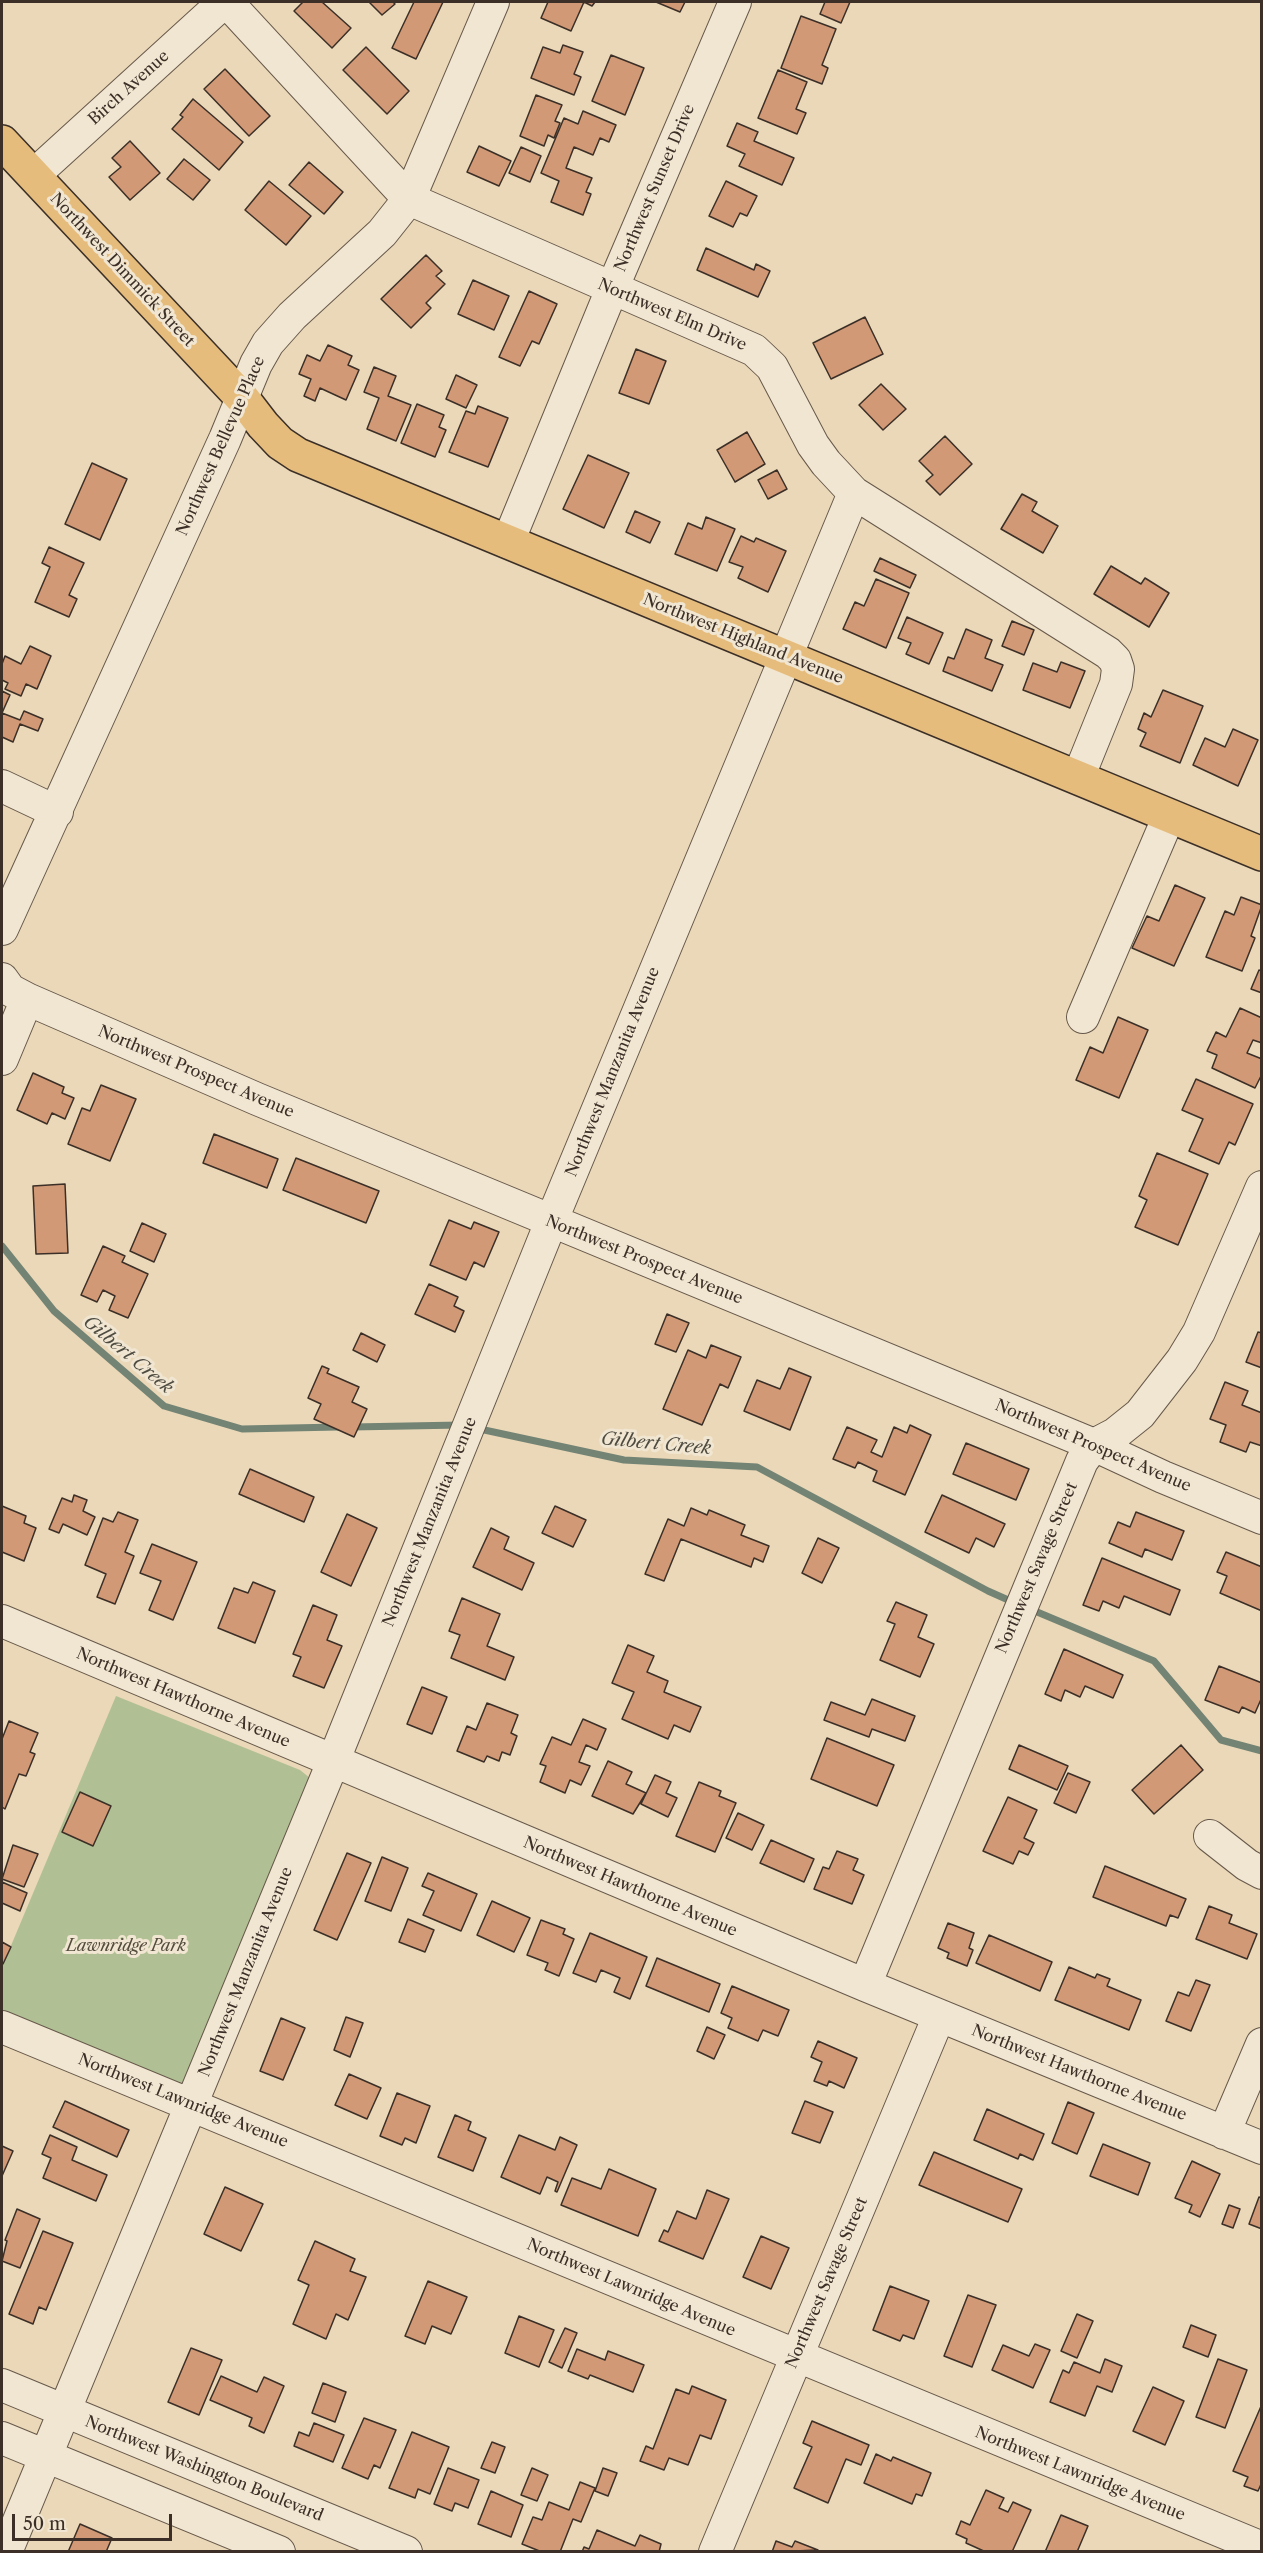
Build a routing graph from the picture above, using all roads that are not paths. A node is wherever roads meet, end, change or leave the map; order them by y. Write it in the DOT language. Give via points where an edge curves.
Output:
graph roads {
  1 [pos="225,2"];
  2 [pos="493,2"];
  3 [pos="735,2"];
  4 [pos="2,142"];
  5 [pos="34,175"];
  6 [pos="409,199"];
  7 [pos="612,289"];
  8 [pos="243,399"];
  9 [pos="854,493"];
  10 [pos="508,542"];
  11 [pos="785,656"];
  12 [pos="1078,777"];
  13 [pos="2,786"];
  14 [pos="57,812"];
  15 [pos="1169,816"];
  16 [pos="1262,854"];
  17 [pos="2,929"];
  18 [pos="2,979"];
  19 [pos="27,999"];
  20 [pos="1083,1017"];
  21 [pos="2,1059"];
  22 [pos="1262,1187"];
  23 [pos="551,1222"];
  24 [pos="1094,1445"];
  25 [pos="1262,1518"];
  26 [pos="2,1621"];
  27 [pos="333,1762"];
  28 [pos="1209,1836"];
  29 [pos="1262,1873"];
  30 [pos="865,1985"];
  31 [pos="939,2016"];
  32 [pos="2,2027"];
  33 [pos="1262,2044"];
  34 [pos="192,2104"];
  35 [pos="1224,2133"];
  36 [pos="1262,2148"];
  37 [pos="796,2356"];
  38 [pos="2,2385"];
  39 [pos="65,2412"];
  40 [pos="2,2438"];
  41 [pos="47,2457"];
  42 [pos="369,2544"];
  43 [pos="1262,2548"];
  44 [pos="6,2552"];
  45 [pos="279,2552"];
  46 [pos="406,2552"];
  47 [pos="715,2552"];
  1 -- 5 [label="street, Birch Avenue"];
  1 -- 6 [label="street, Northwest Elm Drive"];
  2 -- 6 [label="street, Northwest Bellevue Place"];
  3 -- 7 [label="street, Northwest Sunset Drive"];
  4 -- 5 [label="main road, Northwest Dimmick Street"];
  5 -- 8 [label="main road, Northwest Dimmick Street"];
  6 -- 7 [label="street, Northwest Elm Drive"];
  6 -- 8 [label="street, Northwest Bellevue Place" via="382,233 268,343"];
  7 -- 9 [label="street, Northwest Elm Drive" via="764,358 785,389 813,445"];
  7 -- 10 [label="street, Northwest Sunset Drive"];
  8 -- 10 [label="main road, Northwest Highland Avenue" via="280,443 298,455"];
  8 -- 14 [label="street, Northwest Bellevue Place"];
  9 -- 11 [label="street, Northwest Manzanita Avenue"];
  9 -- 12 [label="street, Northwest Elm Drive" via="1115,660 1116,684"];
  10 -- 11 [label="main road, Northwest Highland Avenue"];
  11 -- 12 [label="main road, Northwest Highland Avenue"];
  11 -- 23 [label="street, Northwest Manzanita Avenue"];
  12 -- 15 [label="main road, Northwest Highland Avenue"];
  13 -- 14 [label="street"];
  14 -- 17 [label="street, Northwest Bellevue Place"];
  15 -- 16 [label="main road, Northwest Highland Avenue"];
  15 -- 20 [label="street"];
  18 -- 19 [label="street" via="10,990"];
  19 -- 21 [label="street"];
  19 -- 23 [label="street, Northwest Prospect Avenue"];
  22 -- 24 [label="street, Northwest Savage Street" via="1199,1332 1182,1360 1140,1414"];
  23 -- 24 [label="street, Northwest Prospect Avenue"];
  23 -- 27 [label="street, Northwest Manzanita Avenue"];
  24 -- 25 [label="street, Northwest Prospect Avenue"];
  24 -- 30 [label="street, Northwest Savage Street" via="1082,1461 1046,1542"];
  26 -- 27 [label="street, Northwest Hawthorne Avenue"];
  27 -- 30 [label="street, Northwest Hawthorne Avenue"];
  27 -- 34 [label="street, Northwest Manzanita Avenue"];
  28 -- 29 [label="street"];
  30 -- 31 [label="street, Northwest Hawthorne Avenue"];
  31 -- 35 [label="street, Northwest Hawthorne Avenue"];
  31 -- 37 [label="street, Northwest Savage Street"];
  32 -- 34 [label="street, Northwest Lawnridge Avenue"];
  33 -- 35 [label="street"];
  34 -- 37 [label="street, Northwest Lawnridge Avenue"];
  34 -- 39 [label="street, Northwest Manzanita Avenue"];
  35 -- 36 [label="street, Northwest Hawthorne Avenue"];
  37 -- 43 [label="street, Northwest Lawnridge Avenue"];
  37 -- 47 [label="street, Northwest Savage Street"];
  38 -- 39 [label="street, Northwest Washington Boulevard"];
  39 -- 41 [label="street, Northwest Manzanita Avenue"];
  39 -- 42 [label="street, Northwest Washington Boulevard"];
  40 -- 41 [label="street"];
  41 -- 44 [label="street, Northwest Manzanita Avenue"];
  41 -- 45 [label="street"];
  42 -- 46 [label="street, Northwest Washington Boulevard"];
}
